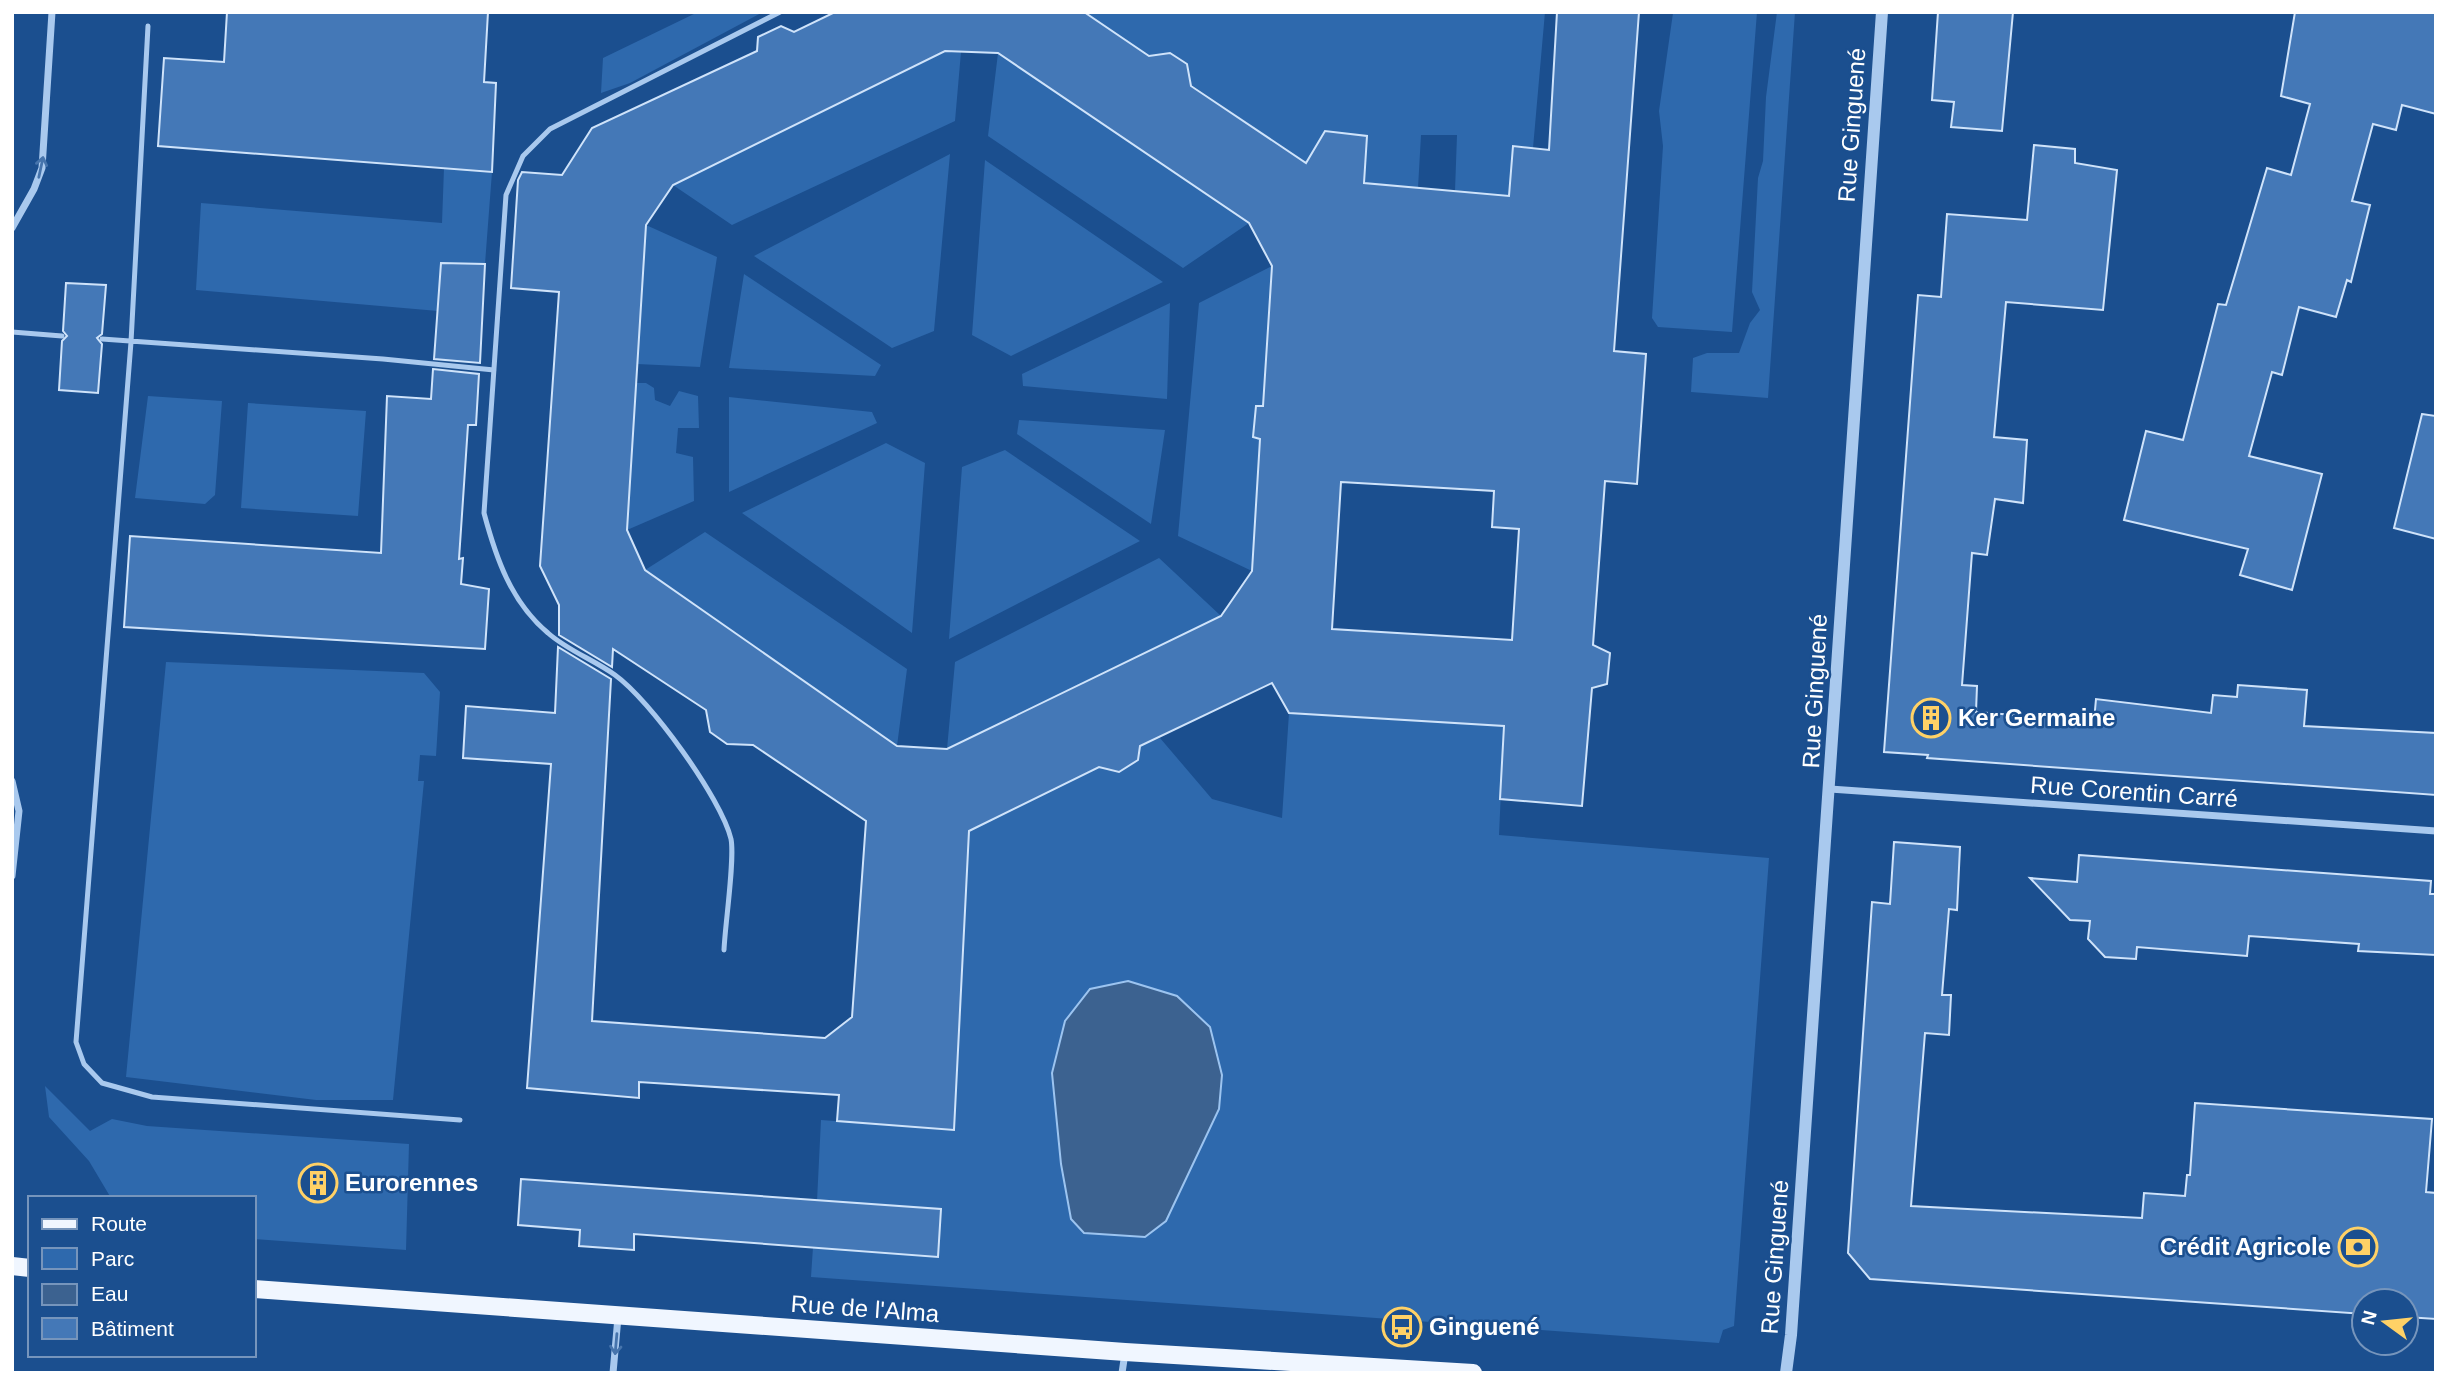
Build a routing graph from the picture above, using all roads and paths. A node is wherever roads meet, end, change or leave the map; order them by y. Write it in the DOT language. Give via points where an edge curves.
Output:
graph roads {
  1 [pos="52,12"];
  2 [pos="780,12"];
  3 [pos="1882,12"];
  4 [pos="148,26"];
  5 [pos="12,228"];
  6 [pos="12,331"];
  7 [pos="62,336"];
  8 [pos="102,339"];
  9 [pos="131,342"];
  10 [pos="494,370"];
  11 [pos="12,781"];
  12 [pos="1830,789"];
  13 [pos="2436,831"];
  14 [pos="12,876"];
  15 [pos="724,950"];
  16 [pos="460,1120"];
  17 [pos="256,1289"];
  18 [pos="618,1316"];
  19 [pos="1125,1352"];
  20 [pos="613,1373"];
  21 [pos="1122,1373"];
  22 [pos="1474,1373"];
  23 [pos="1786,1373"];
  5 -- 1 [label="street, one-way" via="42,168"];
  2 -- 10 [label="lane" via="550,129 523,156 506,195"];
  3 -- 12 [label="street, Rue Ginguené"];
  4 -- 9 [label="lane"];
  6 -- 7 [label="lane"];
  8 -- 9 [label="lane"];
  9 -- 10 [label="lane"];
  9 -- 16 [label="lane" via="76,1042 84,1064 102,1083 152,1097"];
  10 -- 15 [label="lane" via="484,513 496,558 514,595 548,634 617,677 654,714 722,812 732,841"];
  11 -- 14 [label="street" via="19,811"];
  12 -- 13 [label="street, Rue Corentin Carré"];
  12 -- 23 [label="street, Rue Ginguené"];
  17 -- 18 [label="main road, Rue de l'Alma"];
  18 -- 19 [label="main road, Rue de l'Alma"];
  18 -- 20 [label="street, one-way"];
  19 -- 21 [label="street"];
  19 -- 22 [label="main road, Rue de l'Alma"];
}
